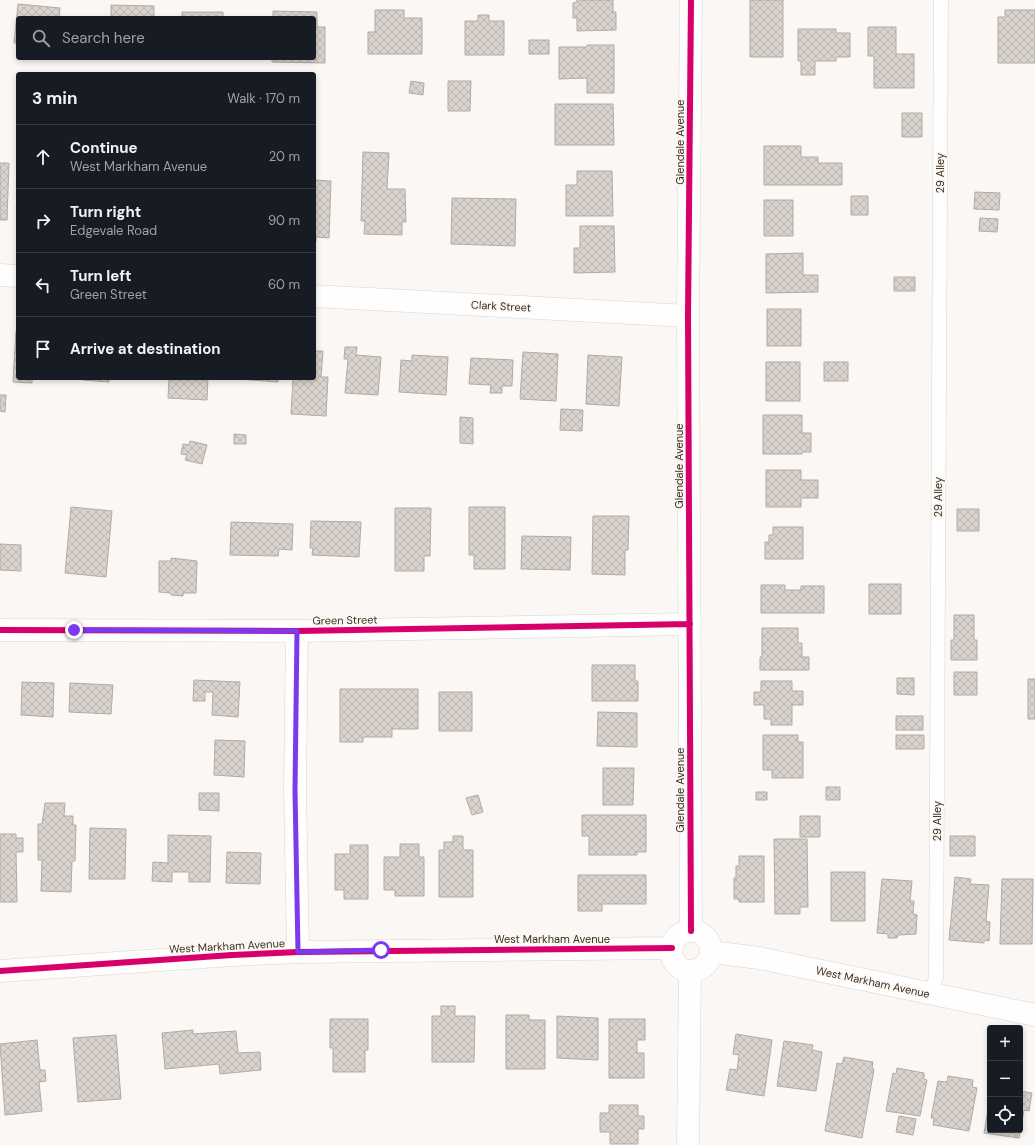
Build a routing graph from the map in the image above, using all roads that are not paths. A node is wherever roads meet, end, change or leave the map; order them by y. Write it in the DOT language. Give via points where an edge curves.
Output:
graph roads {
  1 [pos="691,0"];
  2 [pos="941,0"];
  3 [pos="0,275"];
  4 [pos="16,276"];
  5 [pos="316,296"];
  6 [pos="688,316"];
  7 [pos="690,624"];
  8 [pos="0,630"];
  9 [pos="297,631"];
  10 [pos="691,931"];
  11 [pos="672,948"];
  12 [pos="298,952"];
  13 [pos="711,952"];
  14 [pos="0,971"];
  15 [pos="690,971"];
  16 [pos="932,994"];
  17 [pos="1035,1016"];
  18 [pos="688,1145"];
  1 -- 6 [label="street, Glendale Avenue"];
  2 -- 16 [label="lane, 29 Alley" via="936,968"];
  3 -- 4 [label="street"];
  5 -- 6 [label="street, Clark Street"];
  6 -- 7 [label="street, Glendale Avenue"];
  7 -- 9 [label="street, Green Street"];
  7 -- 10 [label="street, Glendale Avenue"];
  8 -- 9 [label="street, Green Street"];
  9 -- 12 [label="street" via="295,790"];
  10 -- 11 [label="street" via="678,936"];
  10 -- 13 [label="street" via="703,935"];
  11 -- 12 [label="street, West Markham Avenue"];
  11 -- 15 [label="street" via="674,961 678,966"];
  12 -- 14 [label="street, West Markham Avenue" via="232,954"];
  13 -- 15 [label="street" via="707,964 697,971"];
  13 -- 16 [label="street, West Markham Avenue" via="759,958"];
  15 -- 18 [label="street"];
  16 -- 17 [label="street, West Markham Avenue"];
}
